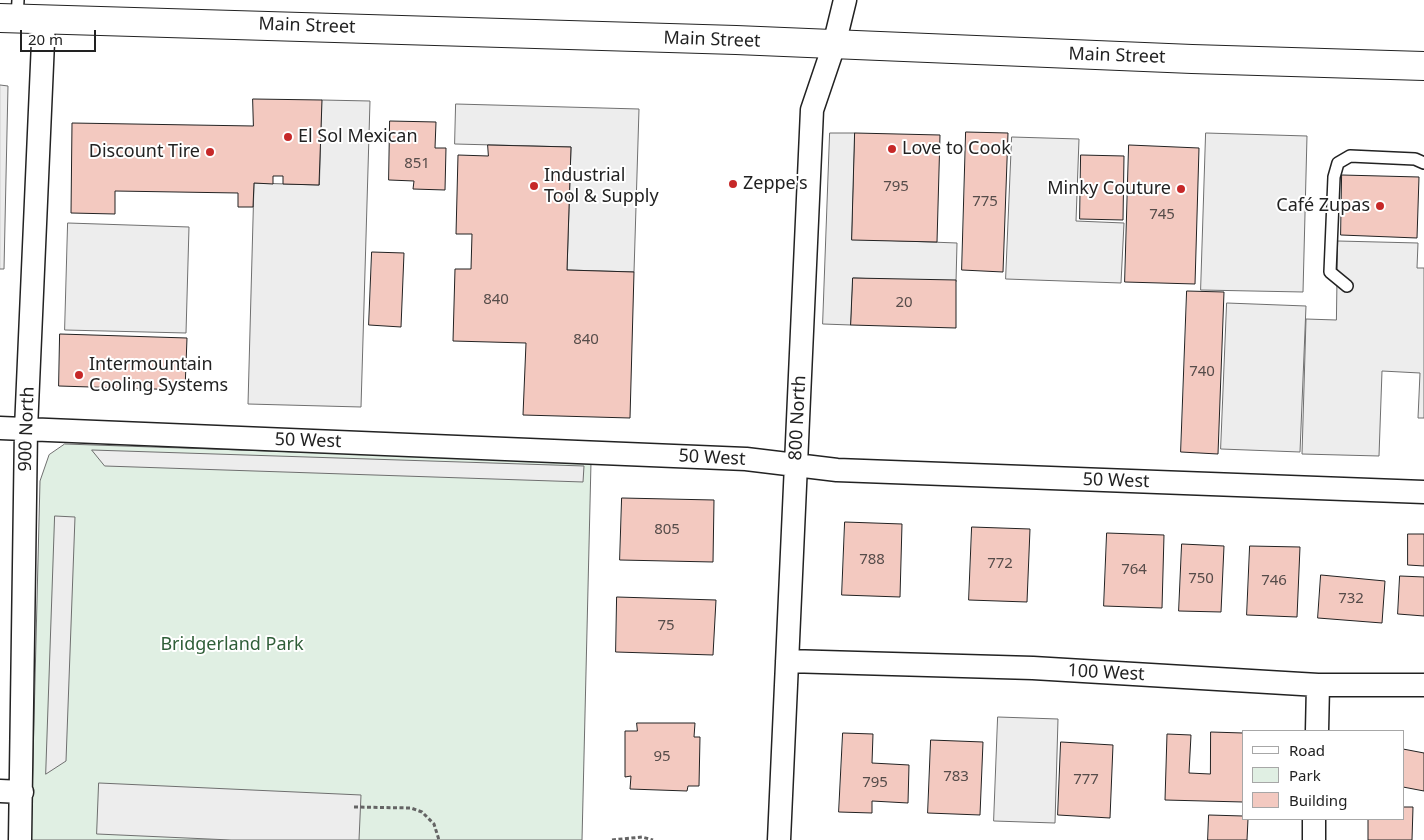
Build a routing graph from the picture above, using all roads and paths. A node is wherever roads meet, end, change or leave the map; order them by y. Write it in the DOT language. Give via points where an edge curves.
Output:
graph roads {
  1 [pos="844,0"];
  2 [pos="20,14"];
  3 [pos="834,45"];
  4 [pos="1424,66"];
  5 [pos="1424,163"];
  6 [pos="1347,286"];
  7 [pos="0,428"];
  8 [pos="26,429"];
  9 [pos="795,465"];
  10 [pos="1424,492"];
  11 [pos="787,661"];
  12 [pos="1318,685"];
  13 [pos="1424,685"];
  14 [pos="1317,730"];
  15 [pos="11,792"];
  16 [pos="354,807"];
  17 [pos="1314,820"];
  18 [pos="20,840"];
  19 [pos="439,840"];
  20 [pos="612,840"];
  21 [pos="652,840"];
  22 [pos="779,840"];
  23 [pos="1314,840"];
  1 -- 3 [label="street, 800 North"];
  2 -- 3 [label="main road, Main Street"];
  2 -- 8 [label="street, 900 North"];
  3 -- 4 [label="main road, Main Street"];
  3 -- 9 [label="street, 800 North" via="812,110"];
  5 -- 6 [label="lane" via="1415,159 1350,156 1338,163 1334,177 1330,272"];
  7 -- 8 [label="street, 50 West"];
  8 -- 9 [label="street, 50 West" via="736,459"];
  8 -- 15 [label="street, 900 North"];
  9 -- 10 [label="street, 50 West" via="837,470"];
  9 -- 11 [label="street, 800 North"];
  11 -- 12 [label="street, 100 West" via="1033,668"];
  11 -- 22 [label="street, 800 North"];
  12 -- 13 [label="street, 100 West"];
  12 -- 14 [label="street"];
  15 -- 18 [label="street, 900 North"];
  16 -- 19 [label="path" via="411,808 422,812 434,824"];
  17 -- 23 [label="street"];
  20 -- 21 [label="path" via="642,837"];
}
